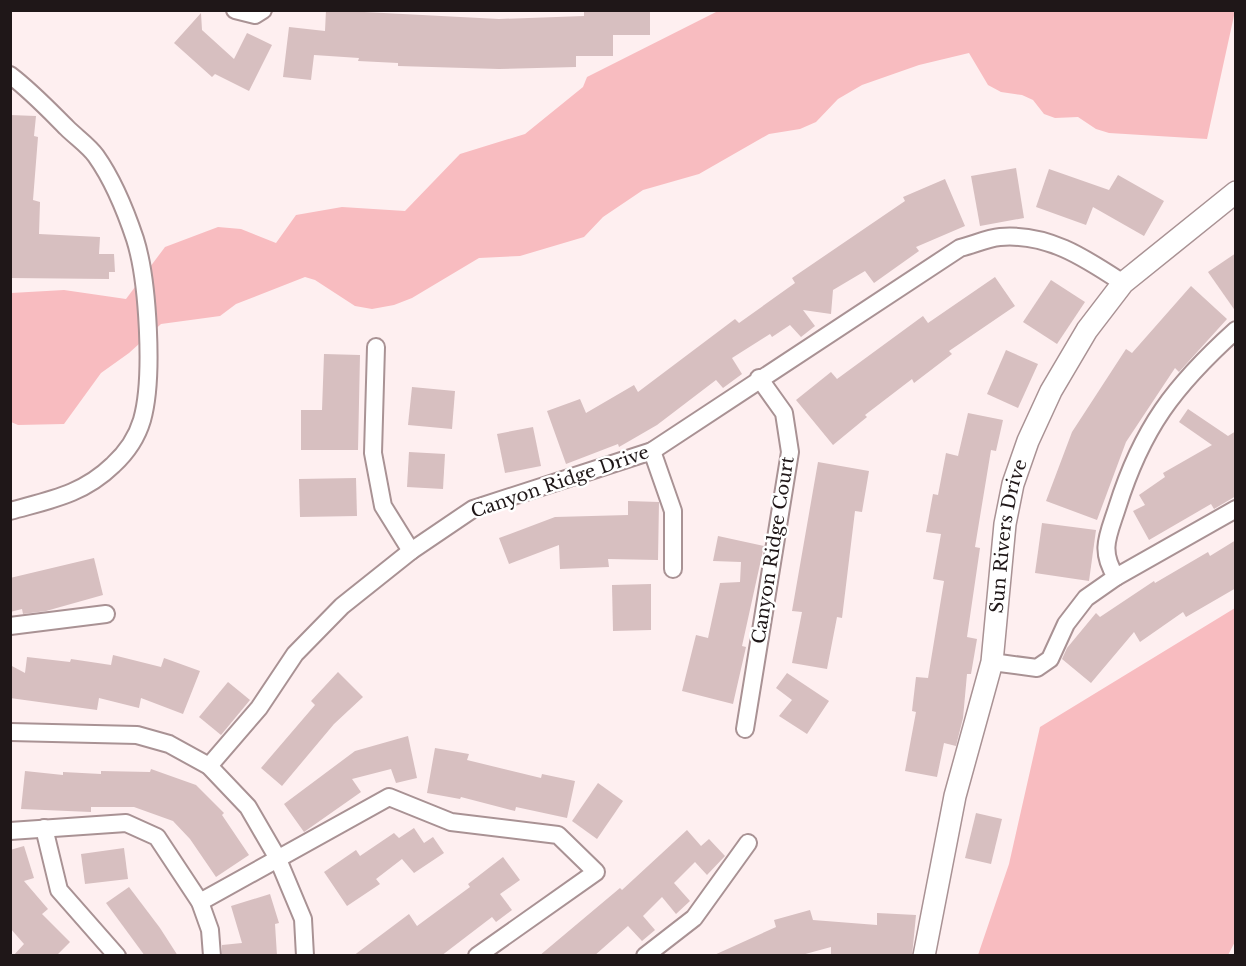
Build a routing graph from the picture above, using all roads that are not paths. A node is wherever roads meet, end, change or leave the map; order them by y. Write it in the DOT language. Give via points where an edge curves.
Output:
graph roads {
  1 [pos="235,10"];
  2 [pos="263,10"];
  3 [pos="10,75"];
  4 [pos="1236,192"];
  5 [pos="1123,283"];
  6 [pos="1236,330"];
  7 [pos="376,347"];
  8 [pos="759,378"];
  9 [pos="652,451"];
  10 [pos="1236,509"];
  11 [pos="10,511"];
  12 [pos="411,551"];
  13 [pos="673,569"];
  14 [pos="1116,577"];
  15 [pos="106,615"];
  16 [pos="10,626"];
  17 [pos="992,662"];
  18 [pos="745,729"];
  19 [pos="10,732"];
  20 [pos="209,766"];
  21 [pos="44,828"];
  22 [pos="10,831"];
  23 [pos="748,843"];
  24 [pos="277,857"];
  25 [pos="200,902"];
  26 [pos="117,956"];
  27 [pos="212,956"];
  28 [pos="305,956"];
  29 [pos="477,956"];
  30 [pos="645,956"];
  31 [pos="924,956"];
  1 -- 2 [label="street" via="255,15"];
  3 -- 11 [label="street" via="96,156 136,241 147,337 144,409 136,434 121,456 103,474 63,498"];
  4 -- 5 [label="street, Sun Rivers Drive"];
  5 -- 8 [label="street, Canyon Ridge Drive" via="1058,244 1000,237 960,248"];
  5 -- 17 [label="street, Sun Rivers Drive" via="1087,330 1051,391 1013,484 1005,524"];
  6 -- 14 [label="street" via="1199,364 1154,419 1130,468 1104,549"];
  7 -- 12 [label="street" via="373,453 383,506"];
  8 -- 9 [label="street, Canyon Ridge Drive"];
  8 -- 18 [label="street, Canyon Ridge Court" via="784,413 790,452"];
  9 -- 12 [label="street, Canyon Ridge Drive" via="473,509"];
  9 -- 13 [label="street" via="673,511"];
  10 -- 14 [label="street"];
  12 -- 20 [label="street, Canyon Ridge Drive" via="342,606 295,654 259,708"];
  14 -- 17 [label="street" via="1086,598 1066,624 1050,659 1037,668"];
  15 -- 16 [label="street"];
  17 -- 31 [label="street, Sun Rivers Drive" via="955,796"];
  19 -- 20 [label="street" via="137,735 169,744"];
  20 -- 24 [label="street" via="248,807"];
  21 -- 22 [label="street"];
  21 -- 25 [label="street" via="126,823 157,837"];
  21 -- 26 [label="street" via="59,890"];
  23 -- 30 [label="street" via="694,918"];
  24 -- 25 [label="street"];
  24 -- 28 [label="street" via="303,919"];
  24 -- 29 [label="street" via="389,797 451,822 558,835 596,872"];
  25 -- 27 [label="street" via="210,930"];
}
